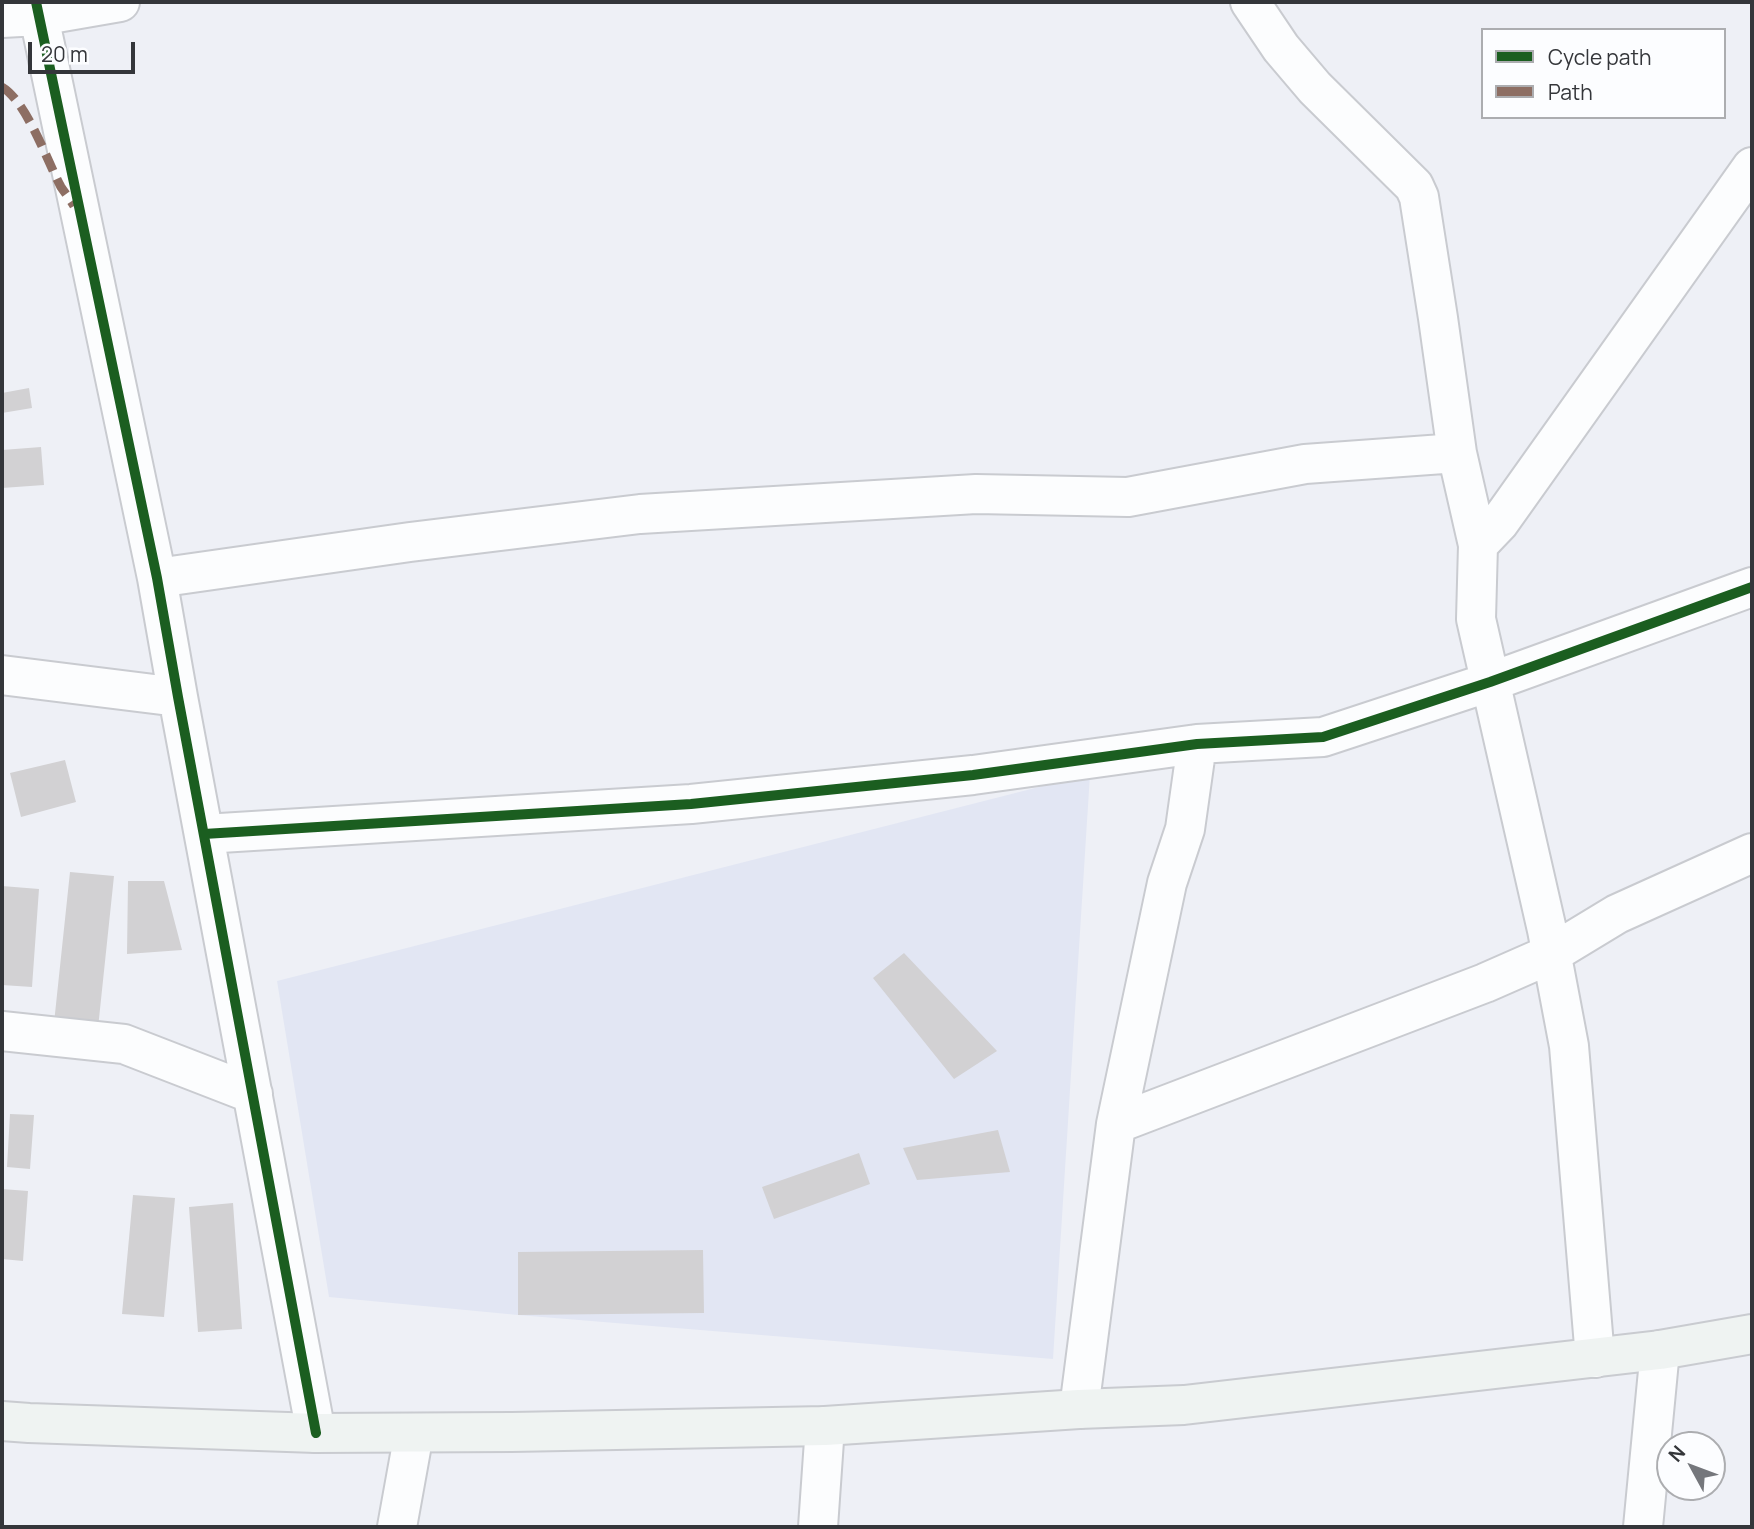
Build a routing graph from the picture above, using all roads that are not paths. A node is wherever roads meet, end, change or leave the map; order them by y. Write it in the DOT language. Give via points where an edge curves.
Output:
graph roads {
  1 [pos="121,2"];
  2 [pos="1250,2"];
  3 [pos="25,12"];
  4 [pos="1752,167"];
  5 [pos="1457,453"];
  6 [pos="1478,545"];
  7 [pos="157,578"];
  8 [pos="1752,587"];
  9 [pos="2,674"];
  10 [pos="1490,682"];
  11 [pos="178,697"];
  12 [pos="1197,744"];
  13 [pos="204,834"];
  14 [pos="1752,853"];
  15 [pos="1551,954"];
  16 [pos="2,1031"];
  17 [pos="253,1094"];
  18 [pos="1116,1124"];
  19 [pos="1752,1334"];
  20 [pos="1660,1350"];
  21 [pos="1595,1357"];
  22 [pos="1079,1409"];
  23 [pos="2,1421"];
  24 [pos="825,1426"];
  25 [pos="316,1433"];
  26 [pos="414,1433"];
  27 [pos="397,1527"];
  28 [pos="818,1527"];
  29 [pos="1643,1527"];
  1 -- 3 [label="street"];
  2 -- 5 [label="street" via="1315,88 1414,186"];
  3 -- 7 [label="street"];
  4 -- 6 [label="street" via="1499,523"];
  5 -- 6 [label="street"];
  5 -- 7 [label="street" via="1305,464 1128,497 976,494 640,514"];
  6 -- 10 [label="street" via="1476,619"];
  7 -- 11 [label="street"];
  8 -- 10 [label="street"];
  9 -- 11 [label="street"];
  10 -- 12 [label="street" via="1323,737"];
  10 -- 15 [label="street"];
  11 -- 13 [label="street"];
  12 -- 13 [label="street" via="973,775 691,804"];
  12 -- 18 [label="street" via="1185,829 1167,883"];
  13 -- 17 [label="street"];
  14 -- 15 [label="street" via="1617,914"];
  15 -- 18 [label="street"];
  15 -- 21 [label="street" via="1569,1046"];
  16 -- 17 [label="street" via="124,1044"];
  17 -- 25 [label="street"];
  18 -- 22 [label="street"];
  19 -- 20 [label="main road"];
  20 -- 21 [label="main road"];
  20 -- 29 [label="street"];
  21 -- 22 [label="main road" via="1184,1405"];
  22 -- 24 [label="main road"];
  23 -- 25 [label="main road"];
  24 -- 26 [label="main road"];
  24 -- 28 [label="street"];
  25 -- 26 [label="main road"];
  26 -- 27 [label="street"];
}
